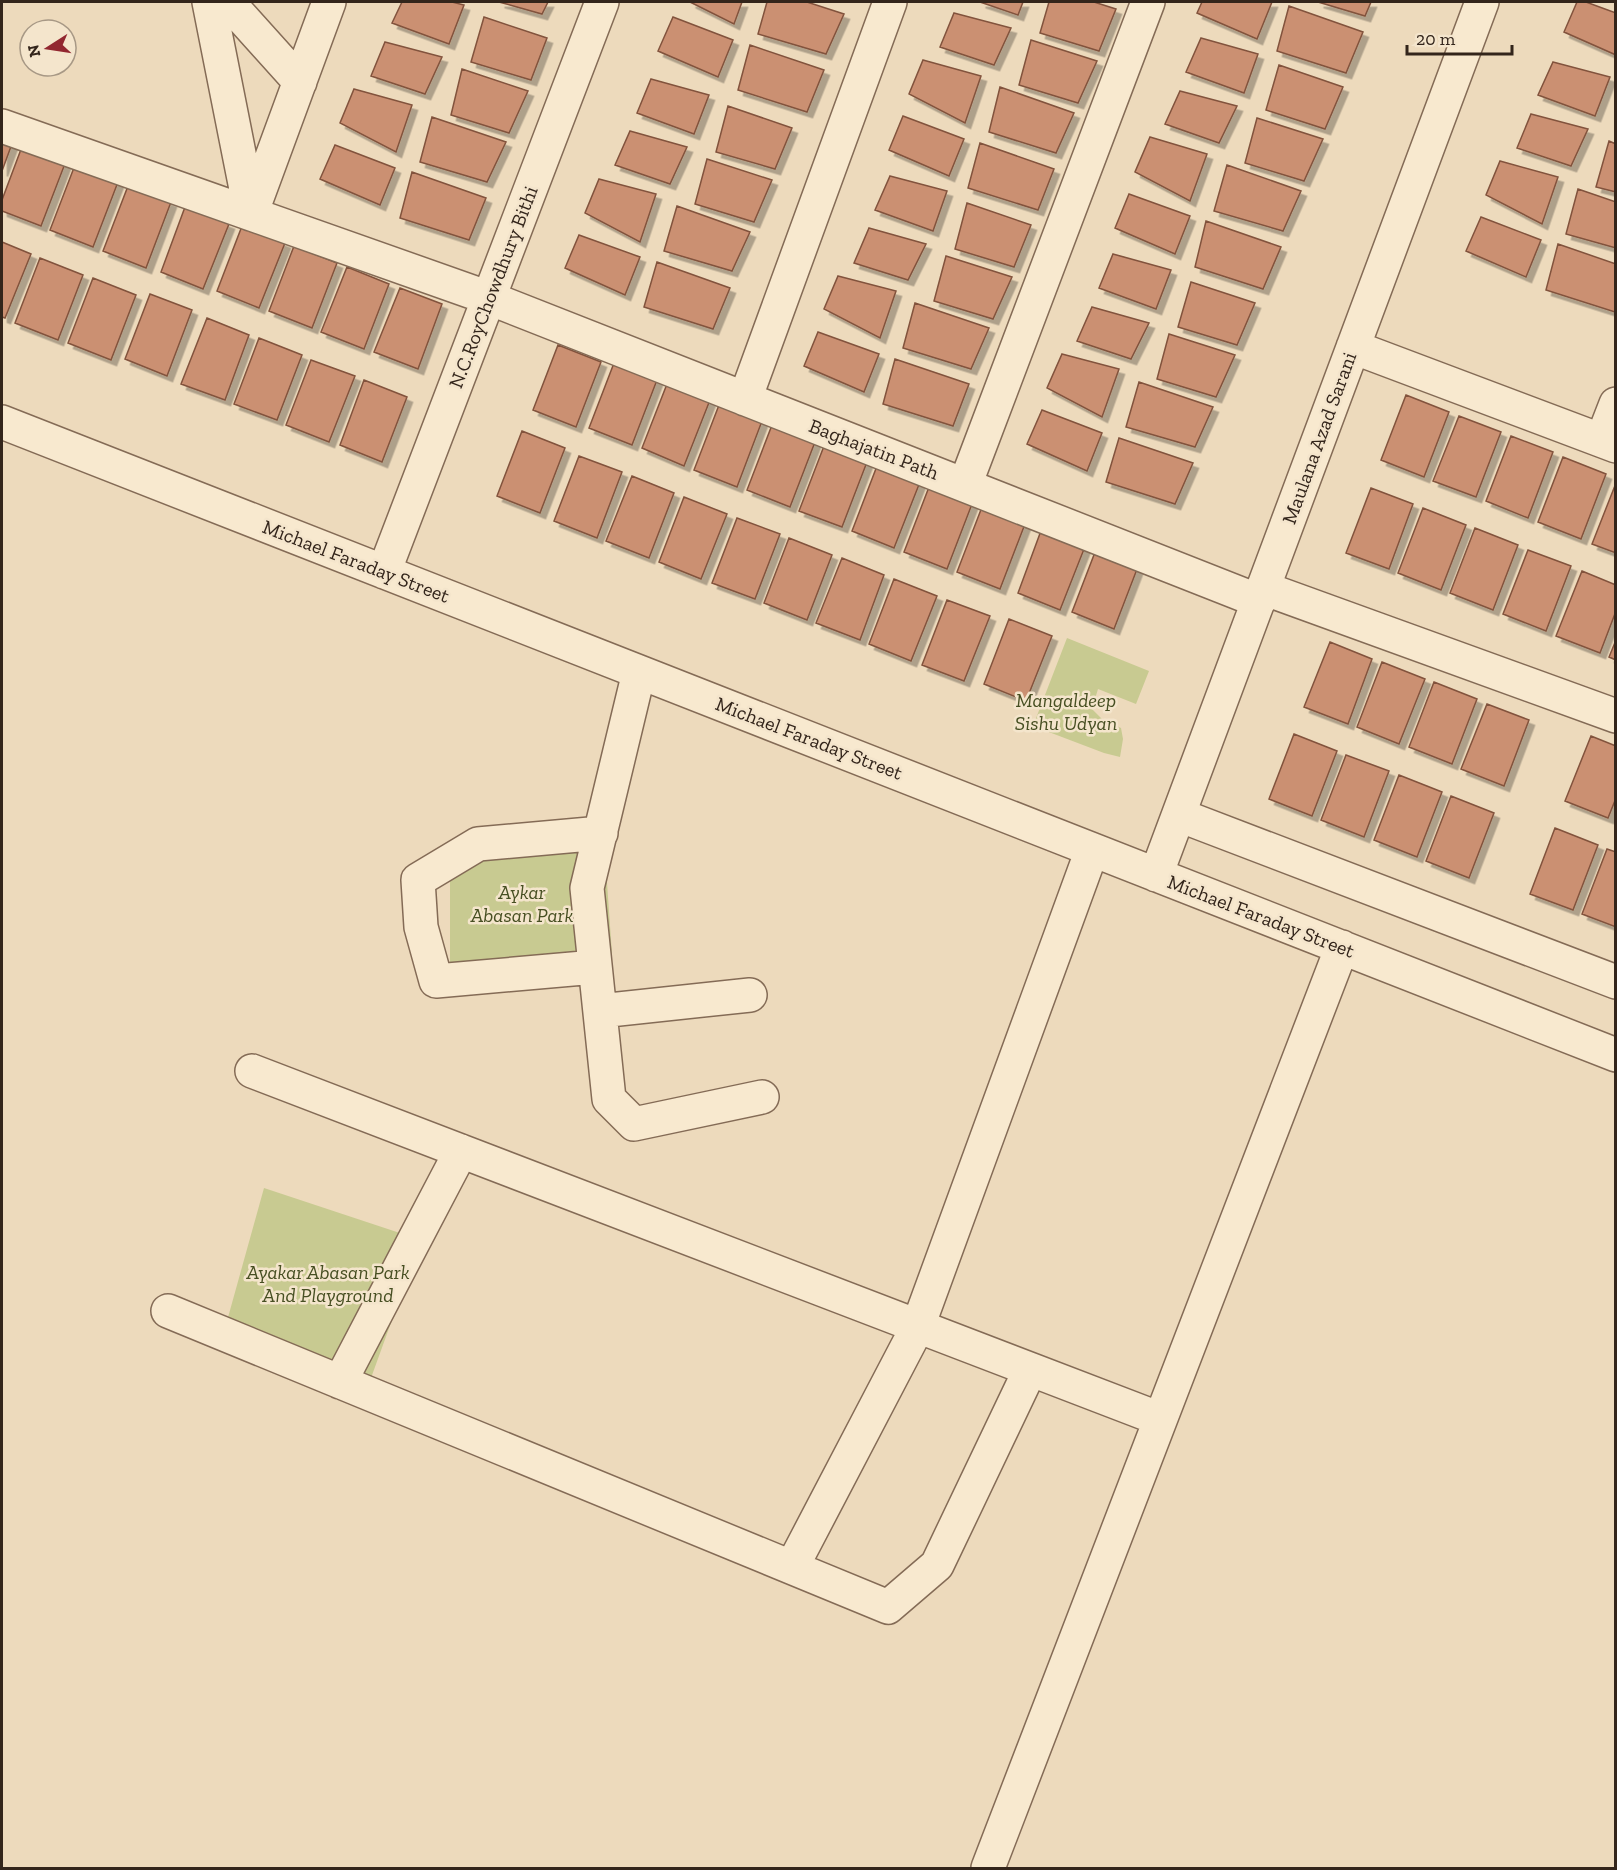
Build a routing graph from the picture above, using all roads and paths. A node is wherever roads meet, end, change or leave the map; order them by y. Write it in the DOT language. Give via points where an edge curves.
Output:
graph roads {
  1 [pos="209,2"];
  2 [pos="228,2"];
  3 [pos="329,2"];
  4 [pos="602,2"];
  5 [pos="890,2"];
  6 [pos="1148,2"];
  7 [pos="1482,2"];
  8 [pos="300,82"];
  9 [pos="2,126"];
  10 [pos="251,214"];
  11 [pos="489,298"];
  12 [pos="1353,347"];
  13 [pos="745,399"];
  14 [pos="1616,404"];
  15 [pos="2,422"];
  16 [pos="1609,443"];
  17 [pos="965,485"];
  18 [pos="384,572"];
  19 [pos="1261,594"];
  20 [pos="639,672"];
  21 [pos="1616,716"];
  22 [pos="1179,815"];
  23 [pos="601,833"];
  24 [pos="1092,850"];
  25 [pos="1156,875"];
  26 [pos="1342,947"];
  27 [pos="595,967"];
  28 [pos="1616,982"];
  29 [pos="750,995"];
  30 [pos="600,1011"];
  31 [pos="1616,1055"];
  32 [pos="252,1071"];
  33 [pos="762,1097"];
  34 [pos="461,1151"];
  35 [pos="168,1311"];
  36 [pos="918,1326"];
  37 [pos="1030,1370"];
  38 [pos="340,1382"];
  39 [pos="1160,1419"];
  40 [pos="792,1567"];
  41 [pos="987,1869"];
  1 -- 10 [label="street"];
  2 -- 8 [label="street"];
  3 -- 8 [label="street"];
  4 -- 11 [label="street, N.C.RoyChowdhury Bithi"];
  5 -- 13 [label="street"];
  6 -- 17 [label="street"];
  7 -- 12 [label="street, Maulana Azad Sarani"];
  8 -- 10 [label="street"];
  9 -- 10 [label="street, Baghajatin Path"];
  10 -- 11 [label="street, Baghajatin Path"];
  11 -- 13 [label="street, Baghajatin Path"];
  11 -- 18 [label="street, N.C.RoyChowdhury Bithi"];
  12 -- 16 [label="street"];
  12 -- 19 [label="street, Maulana Azad Sarani"];
  13 -- 17 [label="street, Baghajatin Path"];
  14 -- 16 [label="street"];
  15 -- 18 [label="street, Michael Faraday Street"];
  17 -- 19 [label="street, Baghajatin Path"];
  18 -- 20 [label="street, Michael Faraday Street"];
  19 -- 21 [label="street, Baghajatin Path"];
  19 -- 22 [label="street, Maulana Azad Sarani"];
  20 -- 23 [label="street"];
  20 -- 24 [label="street, Michael Faraday Street"];
  22 -- 25 [label="street, Maulana Azad Sarani"];
  22 -- 28 [label="street"];
  23 -- 27 [label="street" via="587,888"];
  23 -- 27 [label="street" via="478,844 418,880 421,927 436,981"];
  24 -- 25 [label="street, Michael Faraday Street"];
  24 -- 36 [label="street"];
  25 -- 26 [label="street, Michael Faraday Street"];
  26 -- 31 [label="street, Michael Faraday Street"];
  26 -- 39 [label="street"];
  27 -- 30 [label="street"];
  29 -- 30 [label="street"];
  30 -- 33 [label="street" via="609,1099 634,1124"];
  32 -- 34 [label="street"];
  34 -- 36 [label="street"];
  34 -- 38 [label="street"];
  35 -- 38 [label="street"];
  36 -- 37 [label="street"];
  36 -- 40 [label="street"];
  37 -- 39 [label="street"];
  37 -- 40 [label="street" via="937,1565 888,1606"];
  38 -- 40 [label="street"];
  39 -- 41 [label="street"];
}
